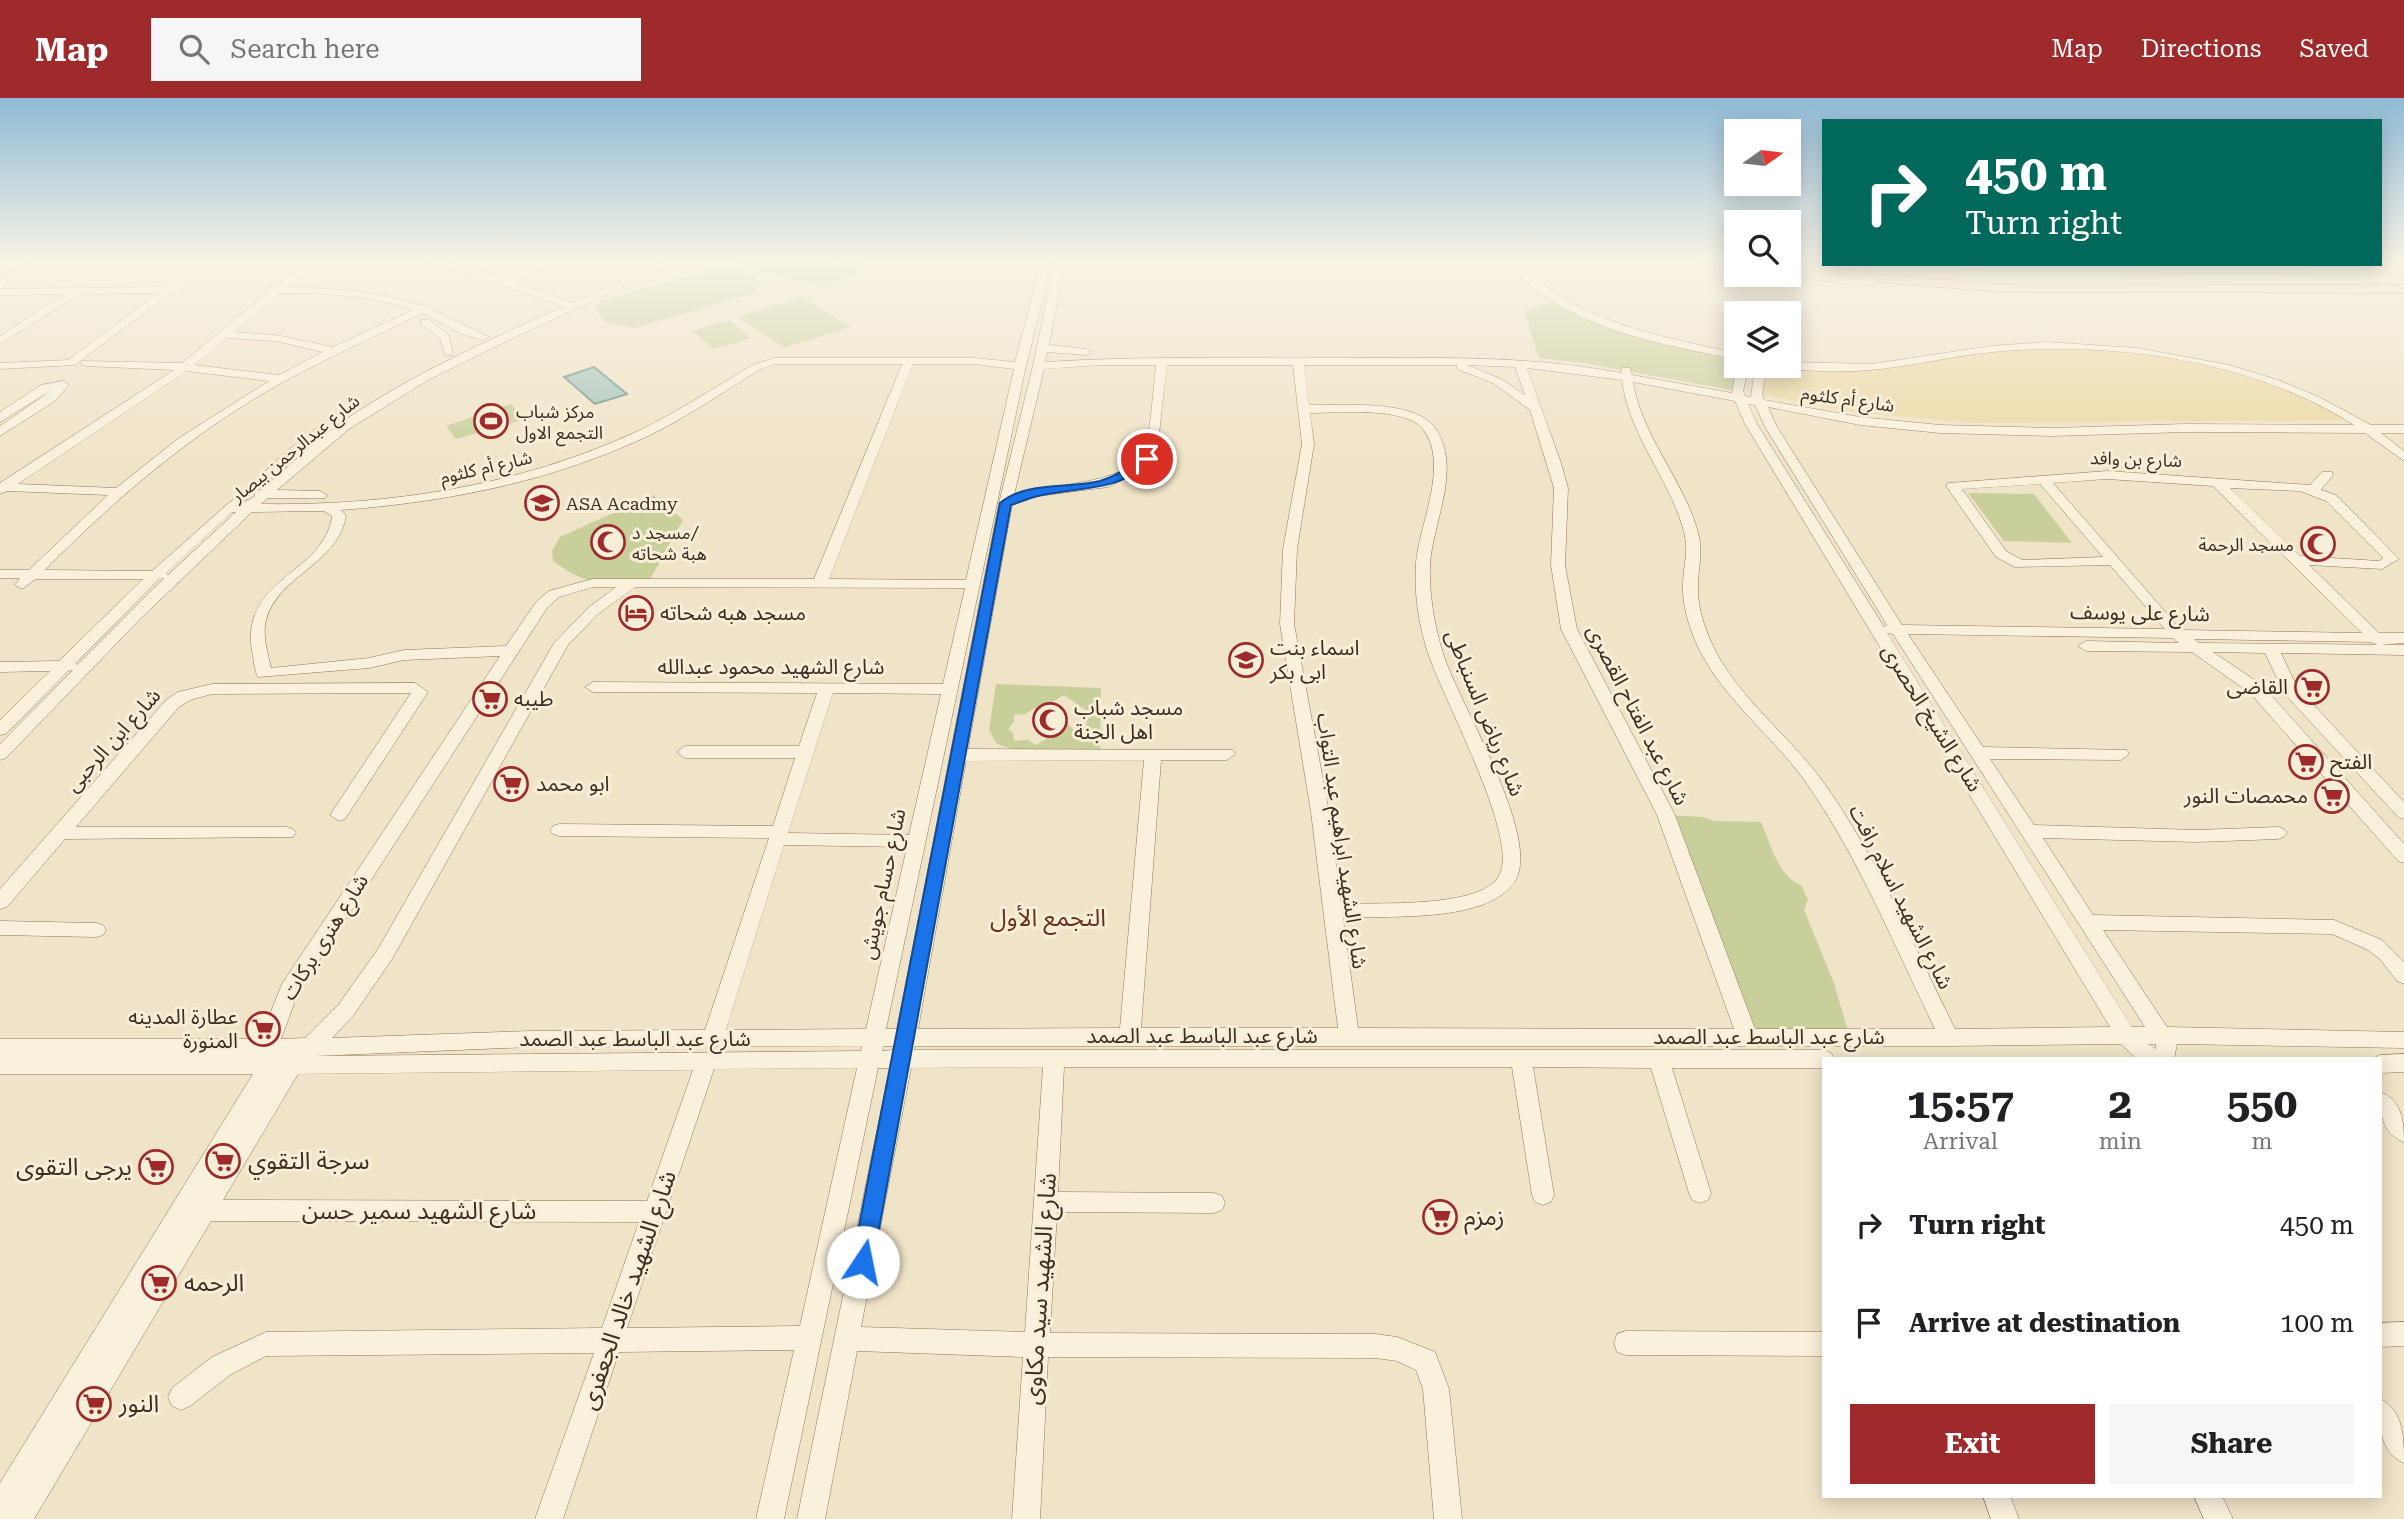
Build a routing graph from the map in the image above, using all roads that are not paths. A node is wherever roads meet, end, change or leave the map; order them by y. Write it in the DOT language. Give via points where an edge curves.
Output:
graph roads {
  1 [pos="121,326"];
  2 [pos="131,326"];
  3 [pos="227,326"];
  4 [pos="231,326"];
  5 [pos="392,326"];
  6 [pos="395,326"];
  7 [pos="434,326"];
  8 [pos="449,326"];
  9 [pos="512,326"];
  10 [pos="525,326"];
  11 [pos="1039,326"];
  12 [pos="1621,326"];
  13 [pos="1647,326"];
  14 [pos="21,327"];
  15 [pos="0,328"];
  16 [pos="223,334"];
  17 [pos="484,337"];
  18 [pos="0,341"];
  19 [pos="1724,346"];
  20 [pos="334,351"];
  21 [pos="449,353"];
  22 [pos="1724,353"];
  23 [pos="845,357"];
  24 [pos="1031,357"];
  25 [pos="1801,358"];
  26 [pos="1906,359"];
  27 [pos="909,360"];
  28 [pos="1445,361"];
  29 [pos="1162,362"];
  30 [pos="1298,362"];
  31 [pos="1520,364"];
  32 [pos="75,365"];
  33 [pos="0,366"];
  34 [pos="1801,366"];
  35 [pos="174,370"];
  36 [pos="0,372"];
  37 [pos="1627,374"];
  38 [pos="1740,378"];
  39 [pos="1760,378"];
  40 [pos="280,382"];
  41 [pos="54,384"];
  42 [pos="1737,395"];
  43 [pos="1757,398"];
  44 [pos="1304,409"];
  45 [pos="1536,409"];
  46 [pos="2353,414"];
  47 [pos="0,418"];
  48 [pos="2404,421"];
  49 [pos="2370,424"];
  50 [pos="2386,429"];
  51 [pos="2404,429"];
  52 [pos="0,432"];
  53 [pos="1014,433"];
  54 [pos="2404,442"];
  55 [pos="2404,457"];
  56 [pos="1013,472"];
  57 [pos="2327,475"];
  58 [pos="2044,480"];
  59 [pos="2217,483"];
  60 [pos="1,488"];
  61 [pos="1053,489"];
  62 [pos="2313,490"];
  63 [pos="245,494"];
  64 [pos="263,494"];
  65 [pos="118,497"];
  66 [pos="1006,503"];
  67 [pos="327,507"];
  68 [pos="228,508"];
  69 [pos="247,508"];
  70 [pos="2296,560"];
  71 [pos="2115,561"];
  72 [pos="2398,564"];
  73 [pos="0,574"];
  74 [pos="35,579"];
  75 [pos="160,580"];
  76 [pos="632,583"];
  77 [pos="820,583"];
  78 [pos="972,584"];
  79 [pos="0,585"];
  80 [pos="144,586"];
  81 [pos="1880,634"];
  82 [pos="1902,635"];
  83 [pos="2178,635"];
  84 [pos="2375,637"];
  85 [pos="2404,638"];
  86 [pos="2200,648"];
  87 [pos="2270,649"];
  88 [pos="2396,650"];
  89 [pos="508,651"];
  90 [pos="404,655"];
  91 [pos="64,666"];
  92 [pos="86,666"];
  93 [pos="0,667"];
  94 [pos="264,674"];
  95 [pos="593,687"];
  96 [pos="253,688"];
  97 [pos="383,688"];
  98 [pos="827,688"];
  99 [pos="949,689"];
  100 [pos="2256,689"];
  101 [pos="2290,689"];
  102 [pos="0,730"];
  103 [pos="685,751"];
  104 [pos="806,752"];
  105 [pos="1978,753"];
  106 [pos="0,754"];
  107 [pos="1153,754"];
  108 [pos="1227,754"];
  109 [pos="2121,754"];
  110 [pos="959,755"];
  111 [pos="2404,813"];
  112 [pos="339,815"];
  113 [pos="559,830"];
  114 [pos="2029,831"];
  115 [pos="60,833"];
  116 [pos="287,833"];
  117 [pos="2278,833"];
  118 [pos="778,835"];
  119 [pos="916,841"];
  120 [pos="2404,856"];
  121 [pos="0,902"];
  122 [pos="1334,911"];
  123 [pos="2087,922"];
  124 [pos="0,928"];
  125 [pos="96,929"];
  126 [pos="2404,976"];
  127 [pos="2126,1035"];
  128 [pos="1349,1036"];
  129 [pos="2162,1036"];
  130 [pos="906,1037"];
  131 [pos="1130,1037"];
  132 [pos="873,1038"];
  133 [pos="1748,1038"];
  134 [pos="1949,1038"];
  135 [pos="2404,1040"];
  136 [pos="310,1047"];
  137 [pos="0,1048"];
  138 [pos="709,1050"];
  139 [pos="2149,1057"];
  140 [pos="2164,1057"];
  141 [pos="1054,1058"];
  142 [pos="1521,1058"];
  143 [pos="276,1059"];
  144 [pos="902,1059"];
  145 [pos="1659,1059"];
  146 [pos="1822,1059"];
  147 [pos="869,1060"];
  148 [pos="2382,1064"];
  149 [pos="2404,1064"];
  150 [pos="0,1065"];
  151 [pos="2382,1104"];
  152 [pos="2404,1132"];
  153 [pos="1700,1193"];
  154 [pos="1543,1195"];
  155 [pos="1048,1202"];
  156 [pos="1214,1203"];
  157 [pos="193,1210"];
  158 [pos="655,1212"];
  159 [pos="2404,1334"];
  160 [pos="2382,1335"];
  161 [pos="810,1338"];
  162 [pos="848,1339"];
  163 [pos="611,1340"];
  164 [pos="1626,1343"];
  165 [pos="1822,1343"];
  166 [pos="1035,1345"];
  167 [pos="181,1397"];
  168 [pos="2382,1415"];
  169 [pos="2404,1450"];
  170 [pos="1997,1498"];
  171 [pos="2208,1498"];
  172 [pos="0,1508"];
  173 [pos="19,1519"];
  174 [pos="549,1519"];
  175 [pos="770,1519"];
  176 [pos="811,1519"];
  177 [pos="1026,1519"];
  178 [pos="1448,1519"];
  179 [pos="2005,1519"];
  180 [pos="2219,1519"];
  1 -- 32 [label="street"];
  2 -- 32 [label="street"];
  3 -- 35 [label="street"];
  4 -- 16 [label="street"];
  5 -- 20 [label="street"];
  6 -- 40 [label="street"];
  7 -- 21 [label="street" via="445,337"];
  8 -- 17 [label="street"];
  9 -- 17 [label="street, شارع عبدالرحمن بيصار"];
  10 -- 64 [label="street, شارع عبدالرحمن بيصار" via="394,393 342,428"];
  11 -- 24 [label="street, شارع حسام جويش"];
  12 -- 22 [label="street"];
  13 -- 19 [label="street"];
  14 -- 15 [label="street"];
  14 -- 18 [label="street"];
  16 -- 20 [label="street" via="276,338"];
  16 -- 35 [label="street"];
  17 -- 21 [label="street, شارع عبدالرحمن بيصار"];
  20 -- 40 [label="street"];
  21 -- 63 [label="street, شارع عبدالرحمن بيصار" via="328,423"];
  23 -- 24 [label="street, شارع أم كلثوم"];
  23 -- 27 [label="street, شارع أم كلثوم"];
  23 -- 64 [label="street, شارع أم كلثوم" via="779,354 757,358 599,443 496,475 366,495"];
  23 -- 67 [label="street, شارع أم كلثوم" via="766,364 644,433 526,477 414,500"];
  24 -- 27 [label="street, شارع أم كلثوم" via="993,362"];
  24 -- 29 [label="street, شارع أم كلثوم"];
  24 -- 37 [label="street, شارع أم كلثوم" via="1093,353 1497,356 1561,360"];
  24 -- 53 [label="street, شارع حسام جويش"];
  25 -- 26 [label="street"];
  26 -- 34 [label="street" via="1847,368"];
  26 -- 46 [label="street" via="1921,361 2040,345 2099,346 2231,370"];
  26 -- 46 [label="street" via="2000,338 2095,338 2234,364 2308,388"];
  27 -- 77 [label="street"];
  28 -- 30 [label="street, شارع أم كلثوم"];
  28 -- 31 [label="street, شارع أم كلثوم"];
  28 -- 45 [label="street" via="1497,382"];
  29 -- 30 [label="street, شارع أم كلثوم"];
  29 -- 61 [label="street" via="1147,459 1110,482"];
  30 -- 44 [label="street, شارع الشهيد ابراهيم عبد التواب"];
  31 -- 37 [label="street, شارع أم كلثوم"];
  31 -- 45 [label="street, شارع عبد الفتاح القصرى"];
  32 -- 33 [label="street"];
  32 -- 35 [label="street"];
  32 -- 36 [label="street"];
  32 -- 41 [label="street"];
  35 -- 40 [label="street"];
  35 -- 60 [label="street"];
  37 -- 42 [label="street, شارع أم كلثوم"];
  37 -- 134 [label="street, شارع الشهيد اسلام رافت" via="1628,393 1692,535 1696,554 1691,599 1707,651 1736,693 1810,775 1845,827"];
  38 -- 42 [label="street"];
  39 -- 43 [label="street"];
  40 -- 65 [label="street" via="197,431"];
  41 -- 47 [label="street"];
  41 -- 52 [label="street" via="62,388"];
  42 -- 43 [label="street, شارع أم كلثوم"];
  42 -- 81 [label="street, شارع الشيخ الحصرى" via="1802,511"];
  43 -- 46 [label="street, شارع أم كلثوم" via="1974,423"];
  43 -- 49 [label="street, شارع أم كلثوم" via="1860,421 1940,429 2052,432"];
  43 -- 82 [label="street, شارع الشيخ الحصرى"];
  44 -- 122 [label="street, شارع الشهيد ابراهيم عبد التواب" via="1309,435 1307,462 1290,549 1287,624"];
  44 -- 122 [label="street, شارع رياض السنباطى" via="1396,412 1424,422 1431,430 1440,483 1425,549 1427,623 1437,660 1499,801 1514,858 1509,875 1497,890 1478,900"];
  45 -- 133 [label="street, شارع عبد الفتاح القصرى" via="1561,488 1558,565 1569,629 1667,815"];
  46 -- 49 [label="street"];
  48 -- 49 [label="street, شارع أم كلثوم"];
  49 -- 50 [label="street"];
  49 -- 55 [label="street"];
  50 -- 51 [label="street"];
  50 -- 54 [label="street"];
  53 -- 56 [label="street, شارع حسام جويش"];
  53 -- 78 [label="street, شارع حسام جويش"];
  56 -- 61 [label="street"];
  56 -- 66 [label="street, شارع حسام جويش"];
  57 -- 62 [label="street"];
  58 -- 59 [label="street, شارع بن وافد" via="2107,475"];
  58 -- 71 [label="street"];
  58 -- 71 [label="street, شارع بن وافد" via="1952,487 2008,560 2020,564"];
  59 -- 62 [label="street, شارع بن وافد"];
  59 -- 70 [label="street"];
  60 -- 65 [label="street"];
  61 -- 66 [label="street"];
  62 -- 72 [label="street, شارع بن وافد" via="2331,498"];
  63 -- 64 [label="street, شارع أم كلثوم"];
  63 -- 68 [label="street, شارع عبدالرحمن بيصار"];
  64 -- 69 [label="street, شارع عبدالرحمن بيصار"];
  65 -- 74 [label="street"];
  66 -- 110 [label="street, شارع حسام جويش"];
  67 -- 69 [label="street, شارع أم كلثوم"];
  67 -- 94 [label="street" via="339,516 336,532 265,605 259,620"];
  68 -- 69 [label="street, شارع أم كلثوم"];
  68 -- 75 [label="street, شارع عبدالرحمن بيصار"];
  69 -- 75 [label="street, شارع عبدالرحمن بيصار" via="175,575"];
  70 -- 72 [label="street, شارع بن وافد"];
  70 -- 84 [label="street"];
  71 -- 83 [label="street"];
  73 -- 74 [label="street"];
  74 -- 75 [label="street"];
  74 -- 79 [label="street"];
  74 -- 80 [label="street"];
  75 -- 80 [label="street"];
  75 -- 92 [label="street, شارع عبدالرحمن بيصار"];
  76 -- 77 [label="street, شارع هنرى بركات"];
  76 -- 89 [label="street, شارع هنرى بركات" via="592,583 554,594"];
  76 -- 136 [label="street, شارع هنرى بركات" via="593,611 562,643 385,954 346,1010"];
  77 -- 78 [label="street, شارع هنرى بركات"];
  78 -- 99 [label="street, شارع حسام جويش"];
  80 -- 91 [label="street"];
  81 -- 82 [label="street, شارع على يوسف"];
  81 -- 127 [label="street, شارع الشيخ الحصرى"];
  82 -- 83 [label="street, شارع على يوسف"];
  82 -- 86 [label="street, شارع على يوسف"];
  82 -- 105 [label="street, شارع الشيخ الحصرى"];
  83 -- 84 [label="street, شارع على يوسف"];
  83 -- 86 [label="street"];
  84 -- 85 [label="street, شارع على يوسف"];
  84 -- 88 [label="street"];
  86 -- 87 [label="street, شارع على يوسف"];
  86 -- 100 [label="street"];
  87 -- 88 [label="street, شارع على يوسف"];
  87 -- 101 [label="street"];
  89 -- 90 [label="street"];
  89 -- 143 [label="street, شارع هنرى بركات" via="289,990"];
  90 -- 94 [label="street"];
  90 -- 97 [label="street"];
  91 -- 92 [label="street"];
  91 -- 93 [label="street"];
  91 -- 102 [label="street"];
  92 -- 106 [label="street, شارع عبدالرحمن بيصار"];
  94 -- 96 [label="street"];
  95 -- 98 [label="street, شارع الشهيد محمود عبدالله"];
  96 -- 97 [label="street, شارع ابن الرحبى"];
  96 -- 115 [label="street, شارع ابن الرحبى" via="198,691 172,704"];
  97 -- 112 [label="street, شارع ابن الرحبى" via="420,692"];
  98 -- 99 [label="street, شارع الشهيد محمود عبدالله"];
  98 -- 104 [label="street, شارع الشهيد خالد الجعفرى"];
  99 -- 119 [label="street, شارع حسام جويش"];
  100 -- 101 [label="street"];
  100 -- 120 [label="street"];
  101 -- 111 [label="street"];
  103 -- 104 [label="street"];
  104 -- 118 [label="street, شارع الشهيد خالد الجعفرى"];
  105 -- 109 [label="street"];
  105 -- 114 [label="street, شارع الشيخ الحصرى"];
  107 -- 108 [label="street"];
  107 -- 110 [label="street"];
  107 -- 131 [label="street"];
  110 -- 130 [label="street, شارع حسام جويش"];
  113 -- 118 [label="street"];
  114 -- 117 [label="street" via="2197,836"];
  114 -- 123 [label="street, شارع الشيخ الحصرى"];
  115 -- 116 [label="street"];
  115 -- 121 [label="street, شارع ابن الرحبى"];
  118 -- 119 [label="street"];
  118 -- 138 [label="street, شارع الشهيد خالد الجعفرى"];
  119 -- 132 [label="street, شارع حسام جويش"];
  122 -- 128 [label="street, شارع الشهيد ابراهيم عبد التواب"];
  123 -- 126 [label="street" via="2334,927 2375,945"];
  123 -- 129 [label="street, شارع الشيخ الحصرى"];
  124 -- 125 [label="street"];
  127 -- 129 [label="street, شارع عبد الباسط عبد الصمد"];
  127 -- 134 [label="street, شارع عبد الباسط عبد الصمد"];
  127 -- 139 [label="street, شارع الشيخ الحصرى"];
  128 -- 131 [label="street, شارع عبد الباسط عبد الصمد"];
  128 -- 133 [label="street, شارع عبد الباسط عبد الصمد"];
  129 -- 135 [label="street, شارع عبد الباسط عبد الصمد"];
  129 -- 140 [label="street" via="2167,1046"];
  130 -- 131 [label="street, شارع عبد الباسط عبد الصمد"];
  130 -- 132 [label="street, شارع عبد الباسط عبد الصمد"];
  130 -- 144 [label="street, شارع حسام جويش"];
  132 -- 138 [label="street, شارع عبد الباسط عبد الصمد"];
  132 -- 147 [label="street, شارع حسام جويش"];
  133 -- 134 [label="street, شارع عبد الباسط عبد الصمد"];
  136 -- 138 [label="street, شارع عبد الباسط عبد الصمد" via="530,1039"];
  136 -- 143 [label="street, شارع هنرى بركات"];
  136 -- 143 [label="street, شارع عبد الباسط عبد الصمد"];
  137 -- 143 [label="street, شارع عبد الباسط عبد الصمد"];
  138 -- 143 [label="street, شارع عبد الباسط عبد الصمد" via="483,1061"];
  138 -- 147 [label="street, شارع عبد الباسط عبد الصمد"];
  138 -- 158 [label="street, شارع الشهيد خالد الجعفرى"];
  141 -- 142 [label="street, شارع عبد الباسط عبد الصمد"];
  141 -- 144 [label="street, شارع عبد الباسط عبد الصمد"];
  141 -- 155 [label="street, شارع الشهيد سيد مكاوى"];
  142 -- 145 [label="street, شارع عبد الباسط عبد الصمد"];
  142 -- 154 [label="street"];
  143 -- 150 [label="street, شارع عبد الباسط عبد الصمد"];
  143 -- 157 [label="street, شارع هنرى بركات"];
  144 -- 147 [label="street, شارع عبد الباسط عبد الصمد"];
  144 -- 162 [label="street, شارع حسام جويش"];
  145 -- 146 [label="street, شارع عبد الباسط عبد الصمد"];
  145 -- 153 [label="street"];
  147 -- 161 [label="street, شارع حسام جويش"];
  148 -- 149 [label="street"];
  151 -- 152 [label="street"];
  155 -- 156 [label="street"];
  155 -- 166 [label="street, شارع الشهيد سيد مكاوى"];
  157 -- 158 [label="street, شارع الشهيد سمير حسن"];
  157 -- 172 [label="street, شارع هنرى بركات"];
  157 -- 173 [label="street, شارع هنرى بركات"];
  158 -- 163 [label="street, شارع الشهيد خالد الجعفرى"];
  159 -- 160 [label="street"];
  161 -- 163 [label="street"];
  161 -- 175 [label="street, شارع حسام جويش"];
  162 -- 166 [label="street"];
  162 -- 176 [label="street, شارع حسام جويش"];
  163 -- 167 [label="street" via="266,1344 241,1353"];
  163 -- 174 [label="street, شارع الشهيد خالد الجعفرى"];
  164 -- 165 [label="street"];
  166 -- 177 [label="street, شارع الشهيد سيد مكاوى"];
  166 -- 178 [label="street" via="1376,1346 1410,1353 1426,1361 1436,1389"];
  168 -- 169 [label="street"];
  170 -- 179 [label="street"];
  171 -- 180 [label="street"];
}
